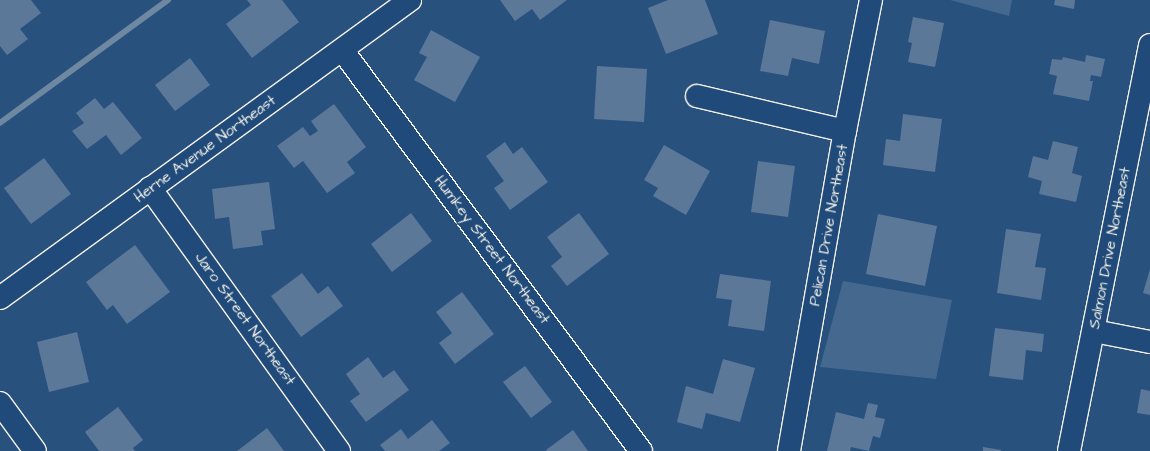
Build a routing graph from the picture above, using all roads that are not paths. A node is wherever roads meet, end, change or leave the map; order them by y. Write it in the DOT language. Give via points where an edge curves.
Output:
graph roads {
  1 [pos="410,0"];
  2 [pos="871,0"];
  3 [pos="342,50"];
  4 [pos="1149,56"];
  5 [pos="697,96"];
  6 [pos="845,131"];
  7 [pos="150,188"];
  8 [pos="0,298"];
  9 [pos="1094,331"];
  10 [pos="1150,342"];
  11 [pos="0,403"];
  12 [pos="35,451"];
  13 [pos="339,451"];
  14 [pos="641,451"];
  15 [pos="789,451"];
  16 [pos="1069,451"];
  1 -- 3 [label="street, Herne Avenue Northeast"];
  2 -- 6 [label="street, Pelican Drive Northeast"];
  3 -- 7 [label="street, Herne Avenue Northeast"];
  3 -- 14 [label="street, Humkey Street Northeast"];
  4 -- 9 [label="street, Salmon Drive Northeast"];
  5 -- 6 [label="street"];
  6 -- 15 [label="street, Pelican Drive Northeast"];
  7 -- 8 [label="street, Herne Avenue Northeast"];
  7 -- 13 [label="street, Jaro Street Northeast"];
  9 -- 10 [label="street"];
  9 -- 16 [label="street, Salmon Drive Northeast"];
  11 -- 12 [label="street"];
}
